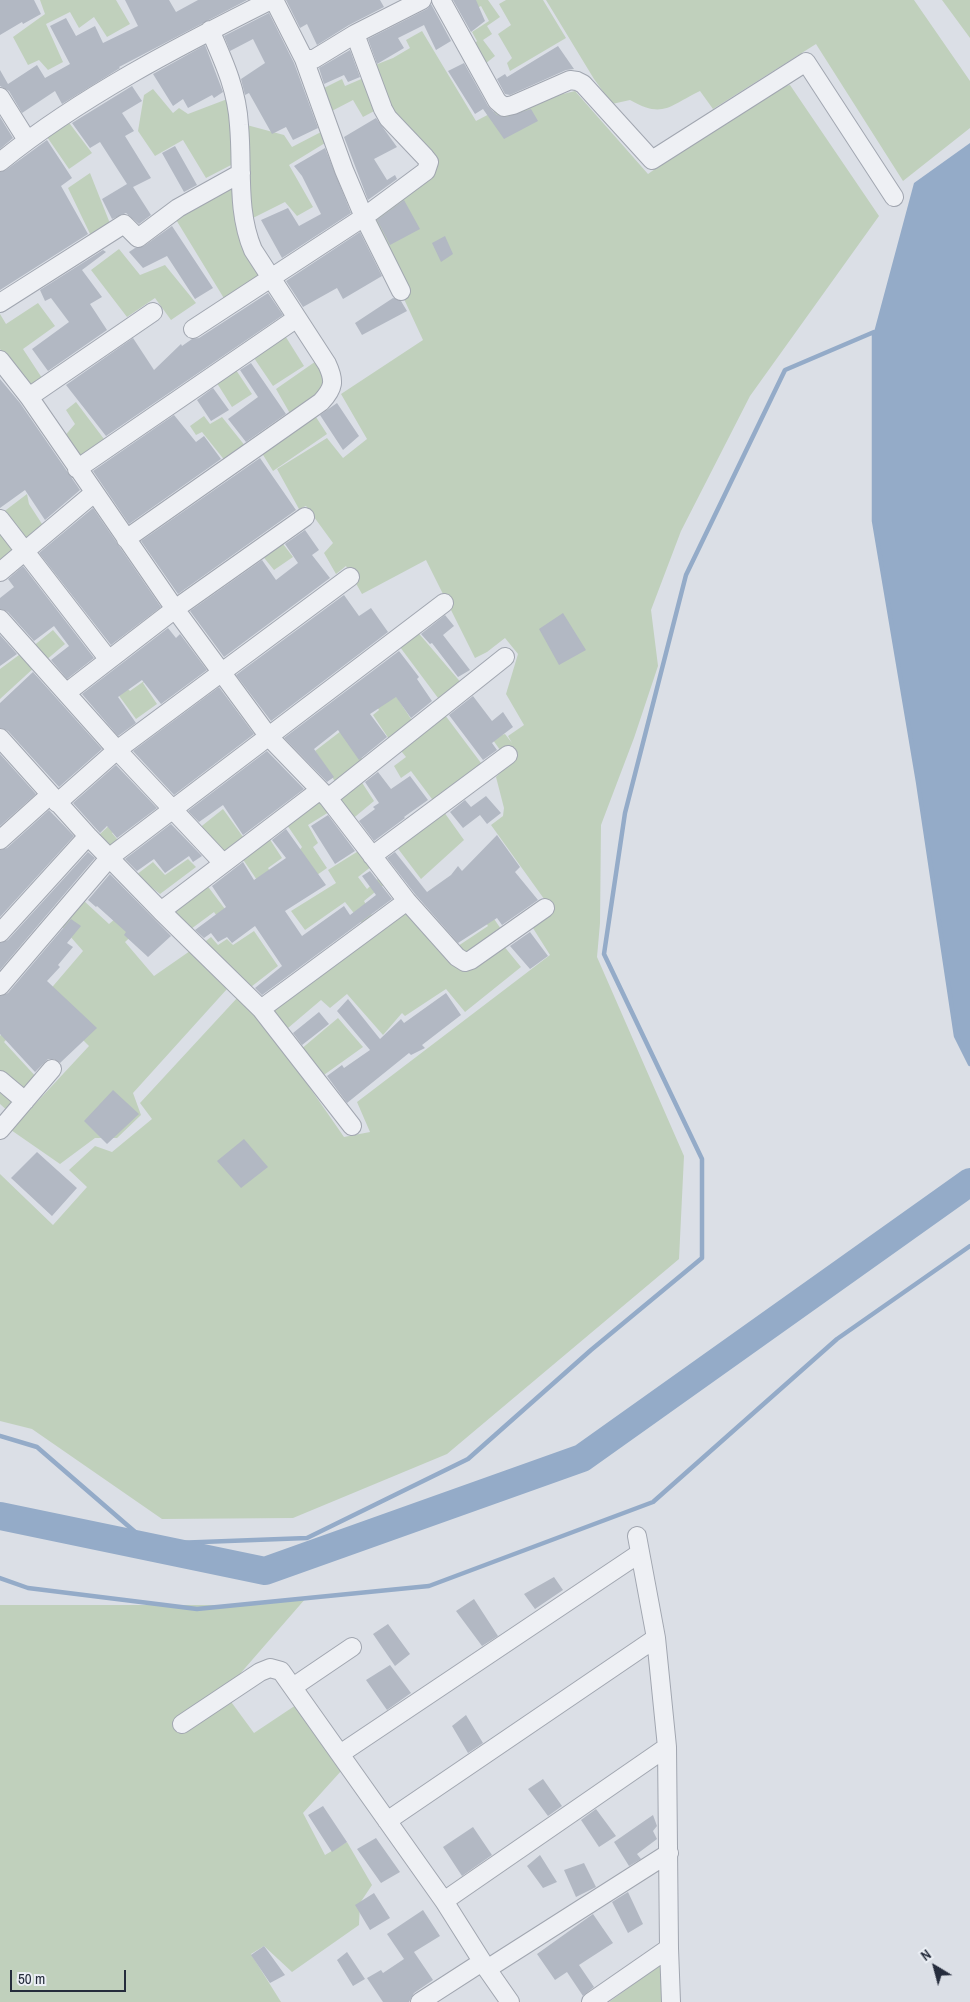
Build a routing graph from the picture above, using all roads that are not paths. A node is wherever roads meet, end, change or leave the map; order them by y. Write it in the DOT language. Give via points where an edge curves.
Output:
graph roads {
  1 [pos="273,0"];
  2 [pos="422,0"];
  3 [pos="441,0"];
  4 [pos="210,30"];
  5 [pos="355,34"];
  6 [pos="304,59"];
  7 [pos="0,98"];
  8 [pos="27,140"];
  9 [pos="0,162"];
  10 [pos="241,173"];
  11 [pos="894,197"];
  12 [pos="364,217"];
  13 [pos="270,277"];
  14 [pos="401,291"];
  15 [pos="0,303"];
  16 [pos="153,312"];
  17 [pos="297,318"];
  18 [pos="193,328"];
  19 [pos="0,360"];
  20 [pos="29,397"];
  21 [pos="77,469"];
  22 [pos="94,493"];
  23 [pos="305,517"];
  24 [pos="0,520"];
  25 [pos="126,539"];
  26 [pos="25,551"];
  27 [pos="0,572"];
  28 [pos="350,577"];
  29 [pos="444,603"];
  30 [pos="175,609"];
  31 [pos="0,619"];
  32 [pos="505,657"];
  33 [pos="110,660"];
  34 [pos="222,672"];
  35 [pos="66,693"];
  36 [pos="269,737"];
  37 [pos="0,738"];
  38 [pos="117,750"];
  39 [pos="508,756"];
  40 [pos="324,794"];
  41 [pos="54,799"];
  42 [pos="172,810"];
  43 [pos="88,836"];
  44 [pos="0,840"];
  45 [pos="372,856"];
  46 [pos="110,857"];
  47 [pos="223,863"];
  48 [pos="407,901"];
  49 [pos="545,908"];
  50 [pos="161,911"];
  51 [pos="0,933"];
  52 [pos="0,986"];
  53 [pos="261,1009"];
  54 [pos="52,1069"];
  55 [pos="0,1080"];
  56 [pos="24,1101"];
  57 [pos="4,1119"];
  58 [pos="352,1126"];
  59 [pos="656,1638"];
  60 [pos="352,1647"];
  61 [pos="293,1687"];
  62 [pos="182,1724"];
  63 [pos="667,1747"];
  64 [pos="340,1754"];
  65 [pos="387,1821"];
  66 [pos="669,1853"];
  67 [pos="444,1901"];
  68 [pos="669,1948"];
  69 [pos="485,1966"];
  70 [pos="420,2002"];
  71 [pos="510,2002"];
  72 [pos="591,2002"];
  73 [pos="671,2002"];
  1 -- 4 [label="street"];
  1 -- 6 [label="street"];
  2 -- 5 [label="street"];
  3 -- 11 [label="street" via="500,105 513,105 570,80 577,81 652,160 806,62"];
  4 -- 8 [label="street"];
  4 -- 10 [label="street" via="233,88 239,125"];
  5 -- 6 [label="street" via="314,59"];
  5 -- 12 [label="street" via="388,118 429,162 426,171"];
  6 -- 12 [label="street"];
  7 -- 8 [label="street"];
  8 -- 9 [label="street"];
  10 -- 13 [label="street" via="245,232 252,250"];
  10 -- 15 [label="street" via="178,208 138,238 124,224"];
  12 -- 13 [label="street"];
  12 -- 14 [label="street"];
  13 -- 17 [label="street"];
  13 -- 18 [label="street"];
  16 -- 20 [label="street"];
  17 -- 21 [label="street"];
  17 -- 25 [label="street" via="331,374 332,387 328,395"];
  19 -- 20 [label="street"];
  20 -- 21 [label="street"];
  21 -- 22 [label="street"];
  22 -- 25 [label="street"];
  22 -- 26 [label="street"];
  23 -- 30 [label="street"];
  24 -- 26 [label="street"];
  25 -- 30 [label="street"];
  26 -- 27 [label="street"];
  26 -- 33 [label="street"];
  28 -- 34 [label="street"];
  29 -- 36 [label="street"];
  30 -- 33 [label="street"];
  30 -- 34 [label="street"];
  31 -- 35 [label="street"];
  32 -- 40 [label="street"];
  33 -- 35 [label="street"];
  34 -- 36 [label="street"];
  34 -- 38 [label="street"];
  35 -- 38 [label="street"];
  36 -- 40 [label="street"];
  36 -- 42 [label="street"];
  37 -- 41 [label="street"];
  38 -- 41 [label="street"];
  38 -- 42 [label="street"];
  39 -- 45 [label="street"];
  40 -- 45 [label="street"];
  40 -- 47 [label="street"];
  41 -- 43 [label="street"];
  41 -- 44 [label="street"];
  42 -- 46 [label="street"];
  42 -- 47 [label="street"];
  43 -- 46 [label="street"];
  43 -- 51 [label="street"];
  45 -- 48 [label="street"];
  46 -- 50 [label="street"];
  46 -- 52 [label="street"];
  47 -- 50 [label="street"];
  48 -- 49 [label="street" via="465,962"];
  48 -- 53 [label="street"];
  50 -- 53 [label="street"];
  53 -- 58 [label="street"];
  54 -- 56 [label="street"];
  55 -- 56 [label="street"];
  56 -- 57 [label="street"];
  59 -- 63 [label="street"];
  59 -- 64 [label="street" via="638,1545"];
  59 -- 65 [label="street"];
  60 -- 61 [label="street"];
  61 -- 62 [label="street" via="282,1671 270,1668"];
  61 -- 64 [label="street"];
  63 -- 66 [label="street"];
  63 -- 67 [label="street"];
  64 -- 65 [label="street"];
  65 -- 67 [label="street"];
  66 -- 68 [label="street"];
  66 -- 69 [label="street"];
  67 -- 69 [label="street"];
  68 -- 72 [label="street"];
  68 -- 73 [label="street"];
  69 -- 70 [label="street"];
  69 -- 71 [label="street"];
}
